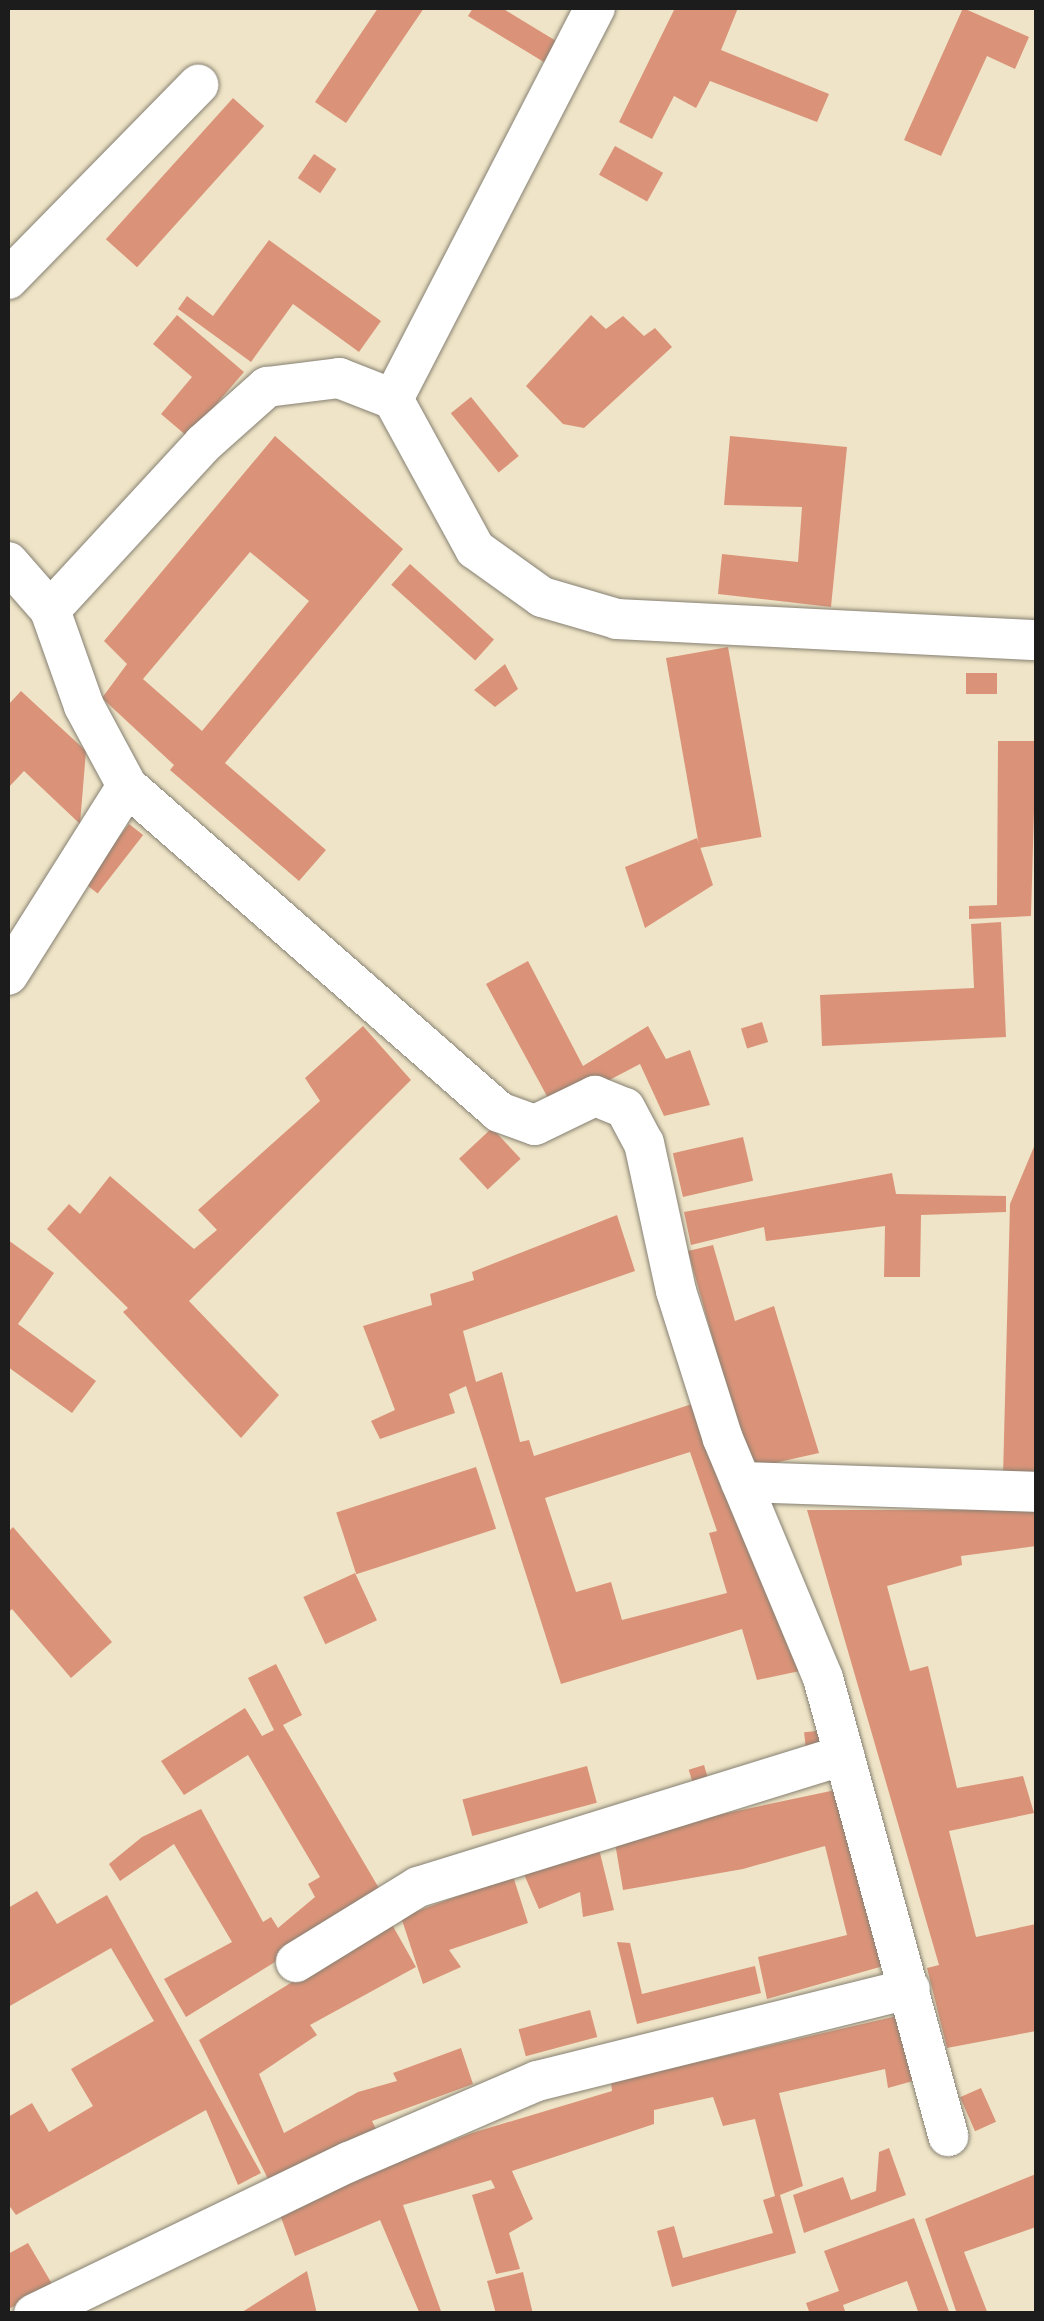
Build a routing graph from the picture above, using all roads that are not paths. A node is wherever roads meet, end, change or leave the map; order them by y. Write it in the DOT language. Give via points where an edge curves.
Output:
graph roads {
  1 [pos="595,8"];
  2 [pos="198,85"];
  3 [pos="8,279"];
  4 [pos="393,399"];
  5 [pos="8,562"];
  6 [pos="50,610"];
  7 [pos="1036,640"];
  8 [pos="128,786"];
  9 [pos="8,975"];
  10 [pos="741,1482"];
  11 [pos="1036,1492"];
  12 [pos="844,1755"];
  13 [pos="296,1962"];
  14 [pos="910,1990"];
  15 [pos="948,2136"];
  16 [pos="34,2314"];
  1 -- 4 [label="street"];
  2 -- 3 [label="street"];
  4 -- 6 [label="street" via="339,378 267,386 203,444"];
  4 -- 7 [label="street" via="474,549 542,596 617,619"];
  5 -- 6 [label="street"];
  6 -- 8 [label="street" via="84,706"];
  8 -- 9 [label="street"];
  8 -- 10 [label="street" via="499,1112 535,1125 594,1096 626,1108 644,1143 676,1291"];
  10 -- 11 [label="street"];
  10 -- 12 [label="street" via="823,1678"];
  12 -- 13 [label="street" via="418,1887"];
  12 -- 14 [label="street"];
  14 -- 15 [label="street"];
  14 -- 16 [label="street" via="537,2081 348,2162"];
}
